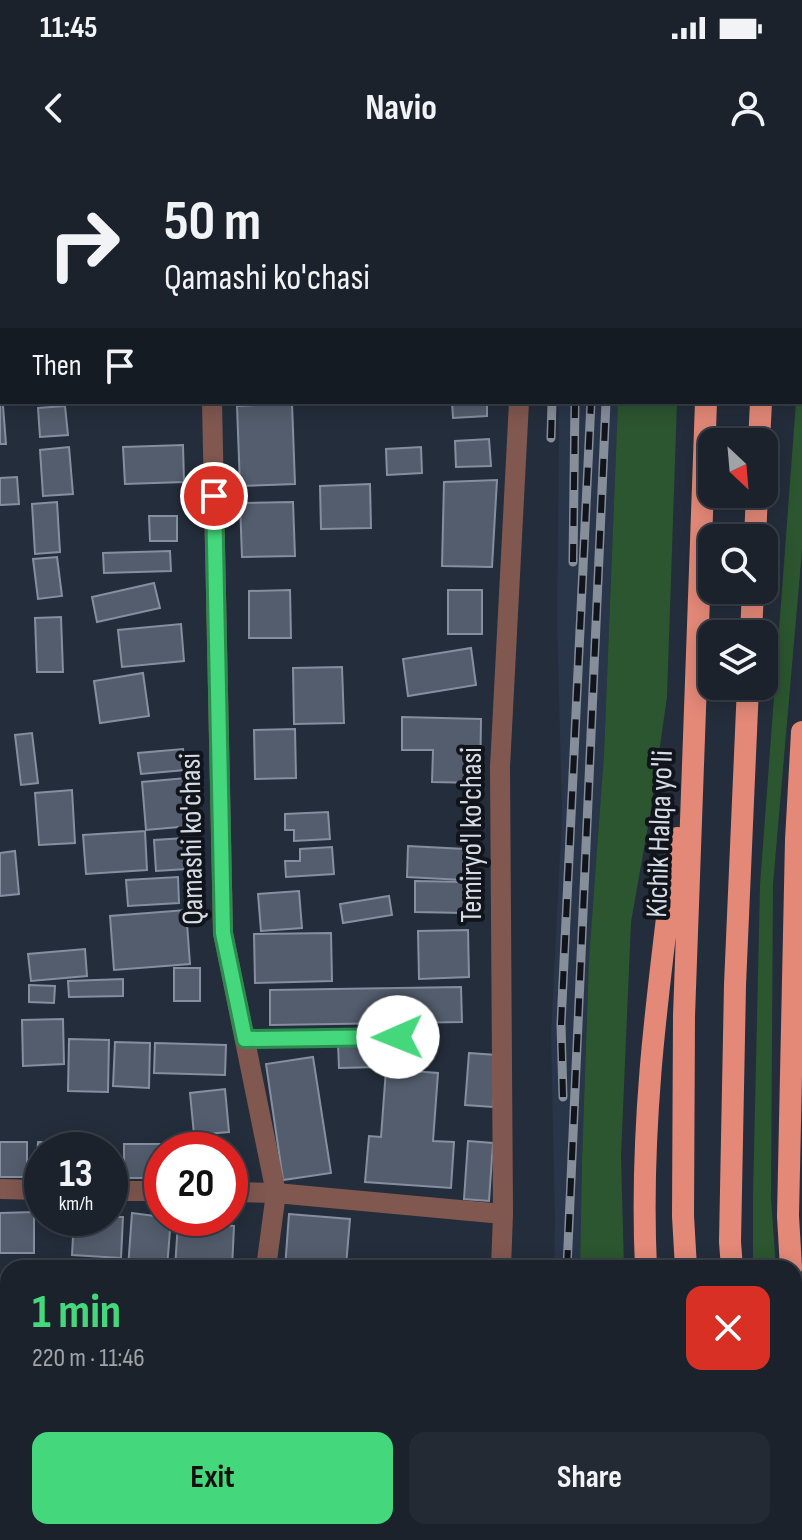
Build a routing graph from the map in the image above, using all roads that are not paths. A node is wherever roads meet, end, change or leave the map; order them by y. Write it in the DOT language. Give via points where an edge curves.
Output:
graph roads {
  1 [pos="212,404"];
  2 [pos="519,404"];
  3 [pos="706,404"];
  4 [pos="761,404"];
  5 [pos="760,428"];
  6 [pos="747,700"];
  7 [pos="694,702"];
  8 [pos="802,732"];
  9 [pos="398,1037"];
  10 [pos="245,1039"];
  11 [pos="0,1189"];
  12 [pos="24,1190"];
  13 [pos="248,1192"];
  14 [pos="276,1193"];
  15 [pos="503,1214"];
  16 [pos="267,1260"];
  17 [pos="501,1260"];
  18 [pos="646,1260"];
  19 [pos="686,1260"];
  20 [pos="731,1260"];
  21 [pos="791,1260"];
  1 -- 10 [label="street, Qamashi ko'chasi" via="223,933"];
  2 -- 15 [label="street, Temiryo'l ko'chasi" via="500,767"];
  3 -- 7 [label="highway, Kichik Halqa yo'li"];
  4 -- 5 [label="highway"];
  6 -- 20 [label="highway" via="735,985"];
  7 -- 18 [label="highway" via="652,1041 644,1157"];
  7 -- 19 [label="highway, Kichik Halqa yo'li" via="684,1016"];
  8 -- 21 [label="highway"];
  9 -- 10 [label="lane"];
  10 -- 14 [label="street, Qamashi ko'chasi"];
  11 -- 12 [label="street"];
  13 -- 14 [label="street"];
  14 -- 15 [label="street"];
  14 -- 16 [label="street, Qamashi ko'chasi"];
  15 -- 17 [label="street, Temiryo'l ko'chasi"];
}
